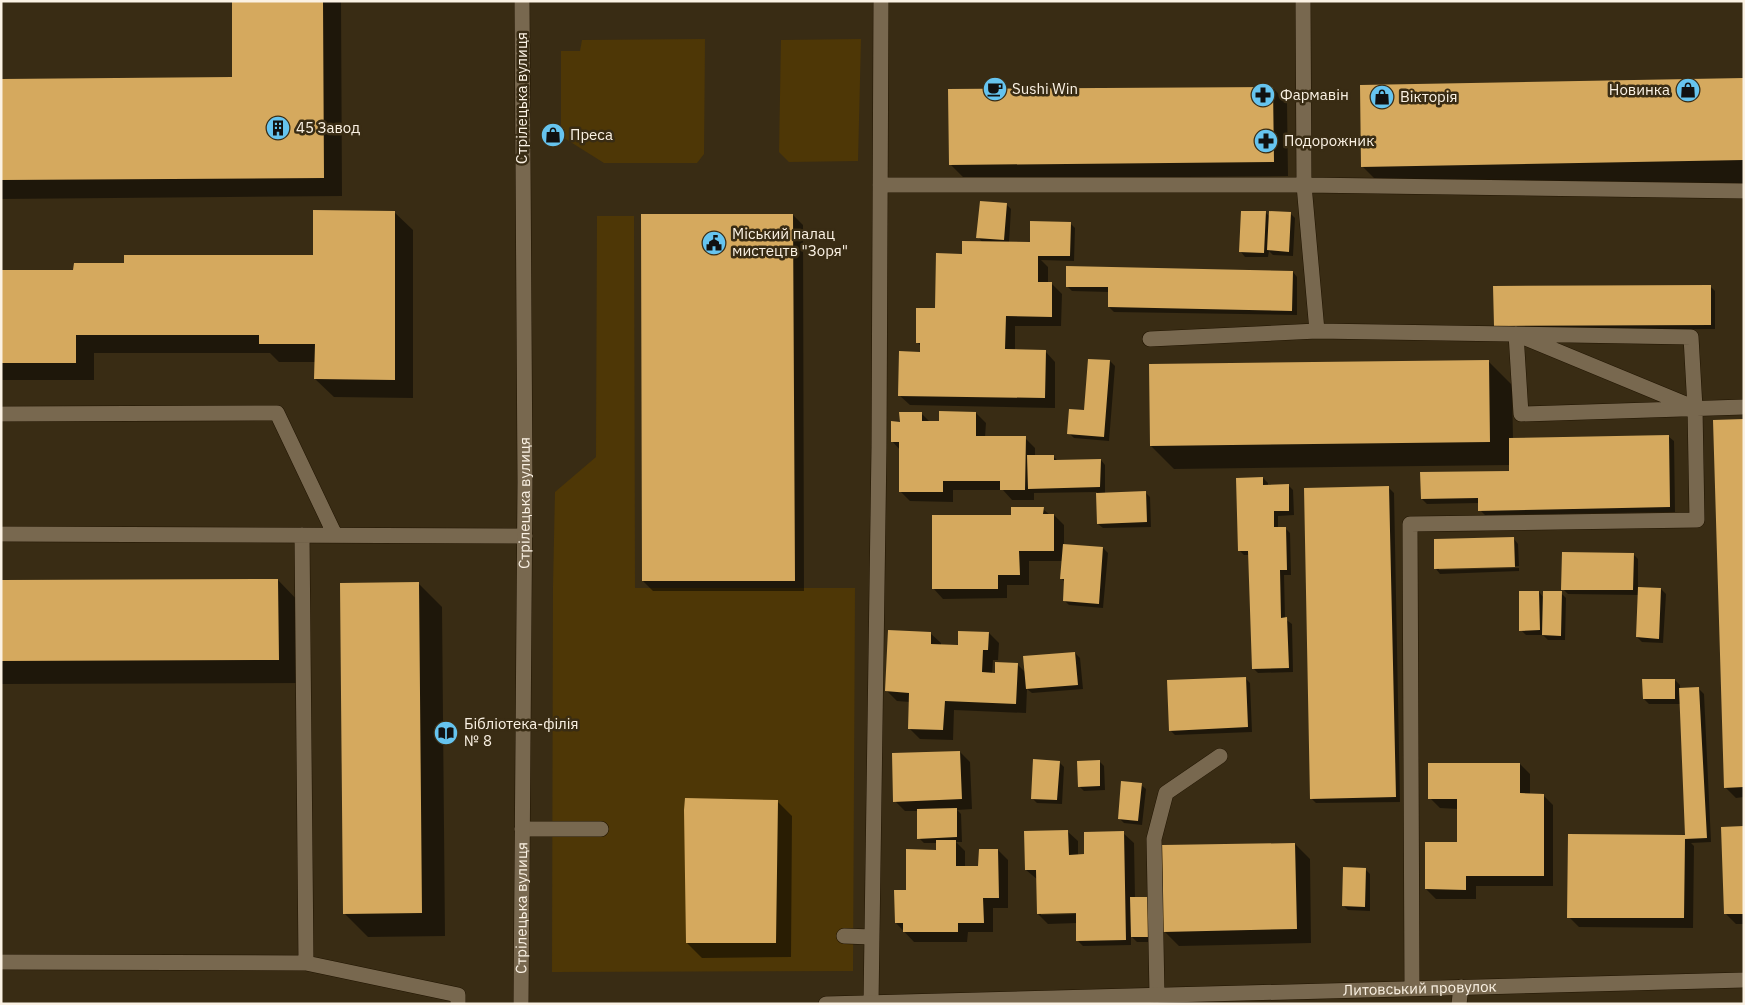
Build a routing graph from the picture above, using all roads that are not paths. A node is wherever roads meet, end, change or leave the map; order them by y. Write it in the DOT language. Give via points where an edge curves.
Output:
graph roads {
  1 [pos="522,1"];
  2 [pos="881,1"];
  3 [pos="1303,1"];
  4 [pos="880,185"];
  5 [pos="1304,185"];
  6 [pos="1744,191"];
  7 [pos="1317,331"];
  8 [pos="1516,334"];
  9 [pos="1150,339"];
  10 [pos="1744,407"];
  11 [pos="1695,408"];
  12 [pos="1,414"];
  13 [pos="1,534"];
  14 [pos="302,535"];
  15 [pos="335,535"];
  16 [pos="525,536"];
  17 [pos="1220,756"];
  18 [pos="522,829"];
  19 [pos="601,830"];
  20 [pos="844,936"];
  21 [pos="872,937"];
  22 [pos="1,962"];
  23 [pos="306,963"];
  24 [pos="1744,980"];
  25 [pos="1461,987"];
  26 [pos="1412,988"];
  27 [pos="1156,995"];
  28 [pos="1059,1000"];
  29 [pos="871,1003"];
  30 [pos="458,1004"];
  31 [pos="521,1004"];
  32 [pos="826,1004"];
  33 [pos="1459,1004"];
  1 -- 16 [label="street, Стрілецька вулиця"];
  2 -- 4 [label="street"];
  3 -- 5 [label="street"];
  4 -- 5 [label="street"];
  4 -- 21 [label="street"];
  5 -- 6 [label="street"];
  5 -- 7 [label="street"];
  7 -- 8 [label="street"];
  7 -- 9 [label="street"];
  8 -- 11 [label="street"];
  8 -- 11 [label="street" via="1691,337"];
  8 -- 11 [label="street" via="1520,414"];
  10 -- 11 [label="street"];
  11 -- 26 [label="street" via="1697,520 1410,524"];
  12 -- 15 [label="street" via="277,413"];
  13 -- 14 [label="street"];
  14 -- 15 [label="street"];
  14 -- 23 [label="street"];
  15 -- 16 [label="street"];
  16 -- 18 [label="street, Стрілецька вулиця"];
  17 -- 27 [label="street" via="1166,793 1154,839"];
  18 -- 19 [label="street"];
  18 -- 31 [label="street, Стрілецька вулиця"];
  20 -- 21 [label="street"];
  21 -- 29 [label="street"];
  22 -- 23 [label="street"];
  23 -- 30 [label="street" via="458,996"];
  24 -- 25 [label="street, Литовський провулок"];
  25 -- 26 [label="street, Литовський провулок"];
  25 -- 33 [label="street"];
  26 -- 27 [label="street, Литовський провулок"];
  27 -- 28 [label="street, Литовський провулок"];
  28 -- 29 [label="street, Литовський провулок"];
  29 -- 32 [label="street, Литовський провулок"];
}
